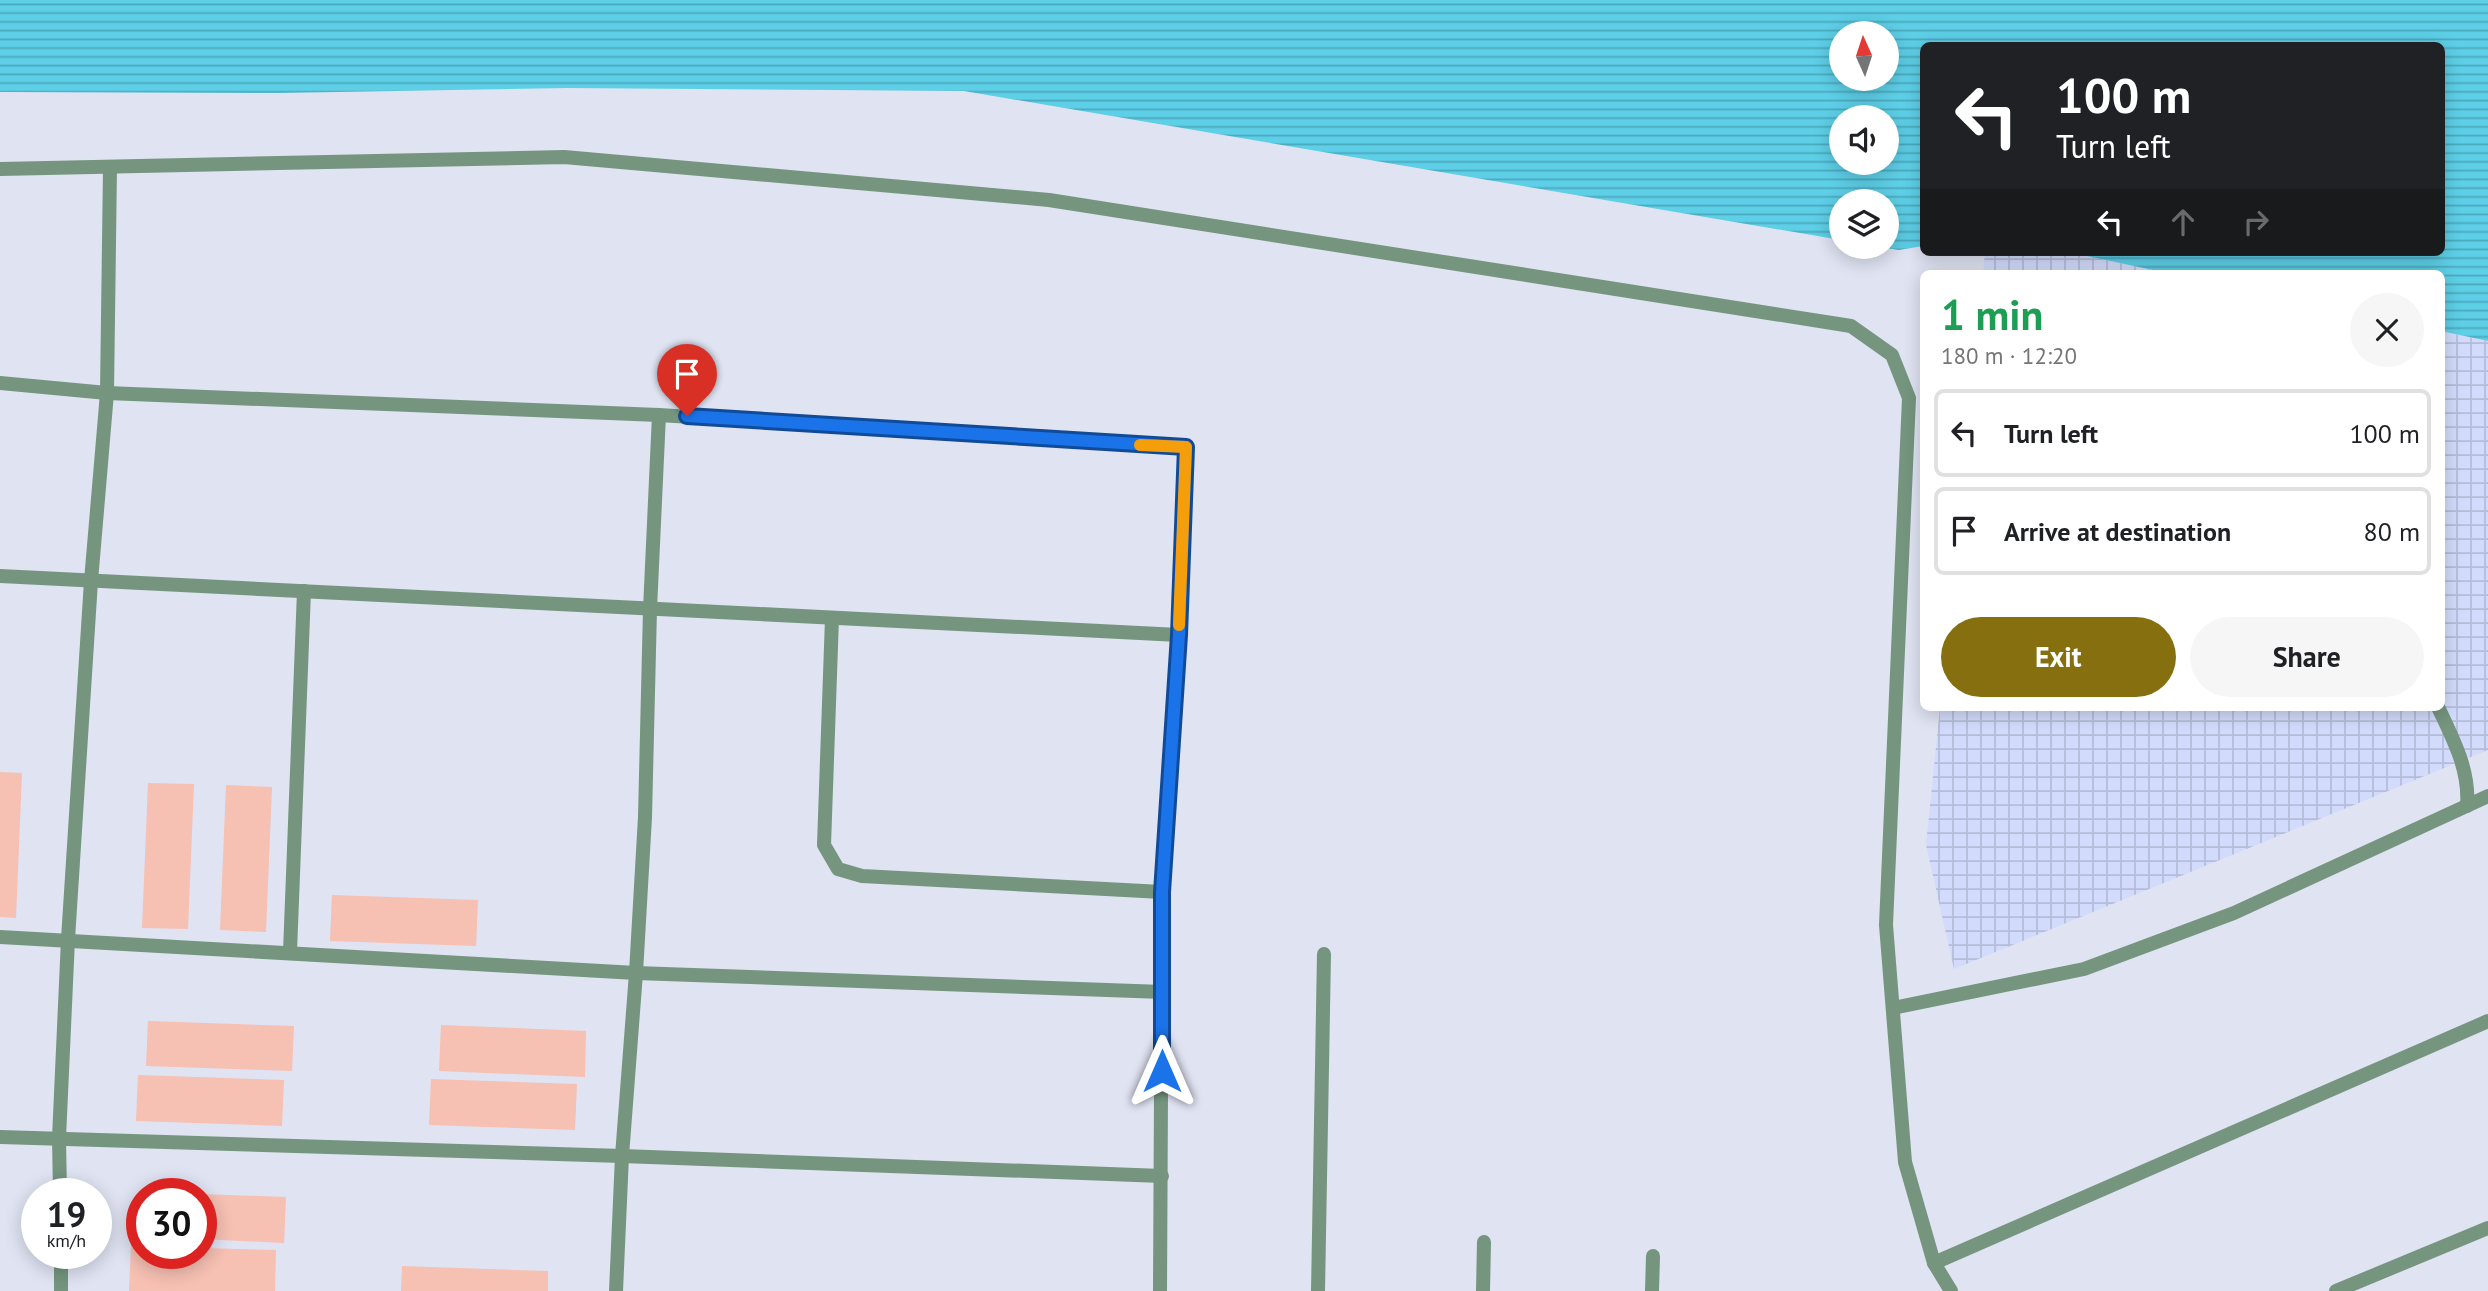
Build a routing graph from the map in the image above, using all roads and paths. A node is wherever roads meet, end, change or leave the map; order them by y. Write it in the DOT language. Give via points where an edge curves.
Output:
graph roads {
  1 [pos="110,167"];
  2 [pos="0,169"];
  3 [pos="0,383"];
  4 [pos="107,393"];
  5 [pos="659,415"];
  6 [pos="0,576"];
  7 [pos="92,581"];
  8 [pos="304,591"];
  9 [pos="650,609"];
  10 [pos="832,618"];
  11 [pos="1179,635"];
  12 [pos="2440,711"];
  13 [pos="2488,796"];
  14 [pos="2467,806"];
  15 [pos="1162,892"];
  16 [pos="0,937"];
  17 [pos="68,939"];
  18 [pos="290,952"];
  19 [pos="1324,954"];
  20 [pos="636,973"];
  21 [pos="1163,992"];
  22 [pos="1893,1008"];
  23 [pos="2488,1021"];
  24 [pos="0,1137"];
  25 [pos="59,1138"];
  26 [pos="622,1156"];
  27 [pos="1162,1176"];
  28 [pos="60,1178"];
  29 [pos="2488,1227"];
  30 [pos="1484,1242"];
  31 [pos="1653,1256"];
  32 [pos="1934,1263"];
  33 [pos="61,1269"];
  34 [pos="61,1291"];
  35 [pos="616,1291"];
  36 [pos="1160,1291"];
  37 [pos="1318,1291"];
  38 [pos="1483,1291"];
  39 [pos="1652,1291"];
  40 [pos="1951,1291"];
  41 [pos="2336,1291"];
  1 -- 2 [label="street"];
  1 -- 4 [label="street"];
  1 -- 22 [label="street" via="564,157 994,195 1063,202 1851,326 1892,355 1909,398 1886,925"];
  3 -- 4 [label="street"];
  4 -- 5 [label="street"];
  4 -- 7 [label="street"];
  5 -- 9 [label="street"];
  5 -- 11 [label="street" via="1186,447"];
  6 -- 7 [label="street"];
  7 -- 8 [label="street"];
  7 -- 17 [label="street"];
  8 -- 9 [label="street"];
  8 -- 18 [label="street"];
  9 -- 10 [label="street"];
  9 -- 20 [label="street"];
  10 -- 11 [label="street"];
  10 -- 15 [label="street" via="824,845 838,869 862,876"];
  11 -- 15 [label="street"];
  12 -- 14 [label="street" via="2460,755 2469,787"];
  13 -- 14 [label="street"];
  14 -- 22 [label="street" via="2234,913 2084,969"];
  15 -- 21 [label="street"];
  16 -- 17 [label="street"];
  17 -- 18 [label="street"];
  17 -- 25 [label="street"];
  18 -- 20 [label="street"];
  19 -- 37 [label="street"];
  20 -- 21 [label="street"];
  20 -- 26 [label="street"];
  21 -- 27 [label="street"];
  22 -- 32 [label="street" via="1905,1162"];
  23 -- 32 [label="street"];
  24 -- 25 [label="street"];
  25 -- 26 [label="street"];
  25 -- 28 [label="street"];
  26 -- 27 [label="street"];
  26 -- 35 [label="street"];
  27 -- 36 [label="street"];
  29 -- 41 [label="street"];
  30 -- 38 [label="street"];
  31 -- 39 [label="street"];
  32 -- 40 [label="street"];
  33 -- 34 [label="street"];
}
